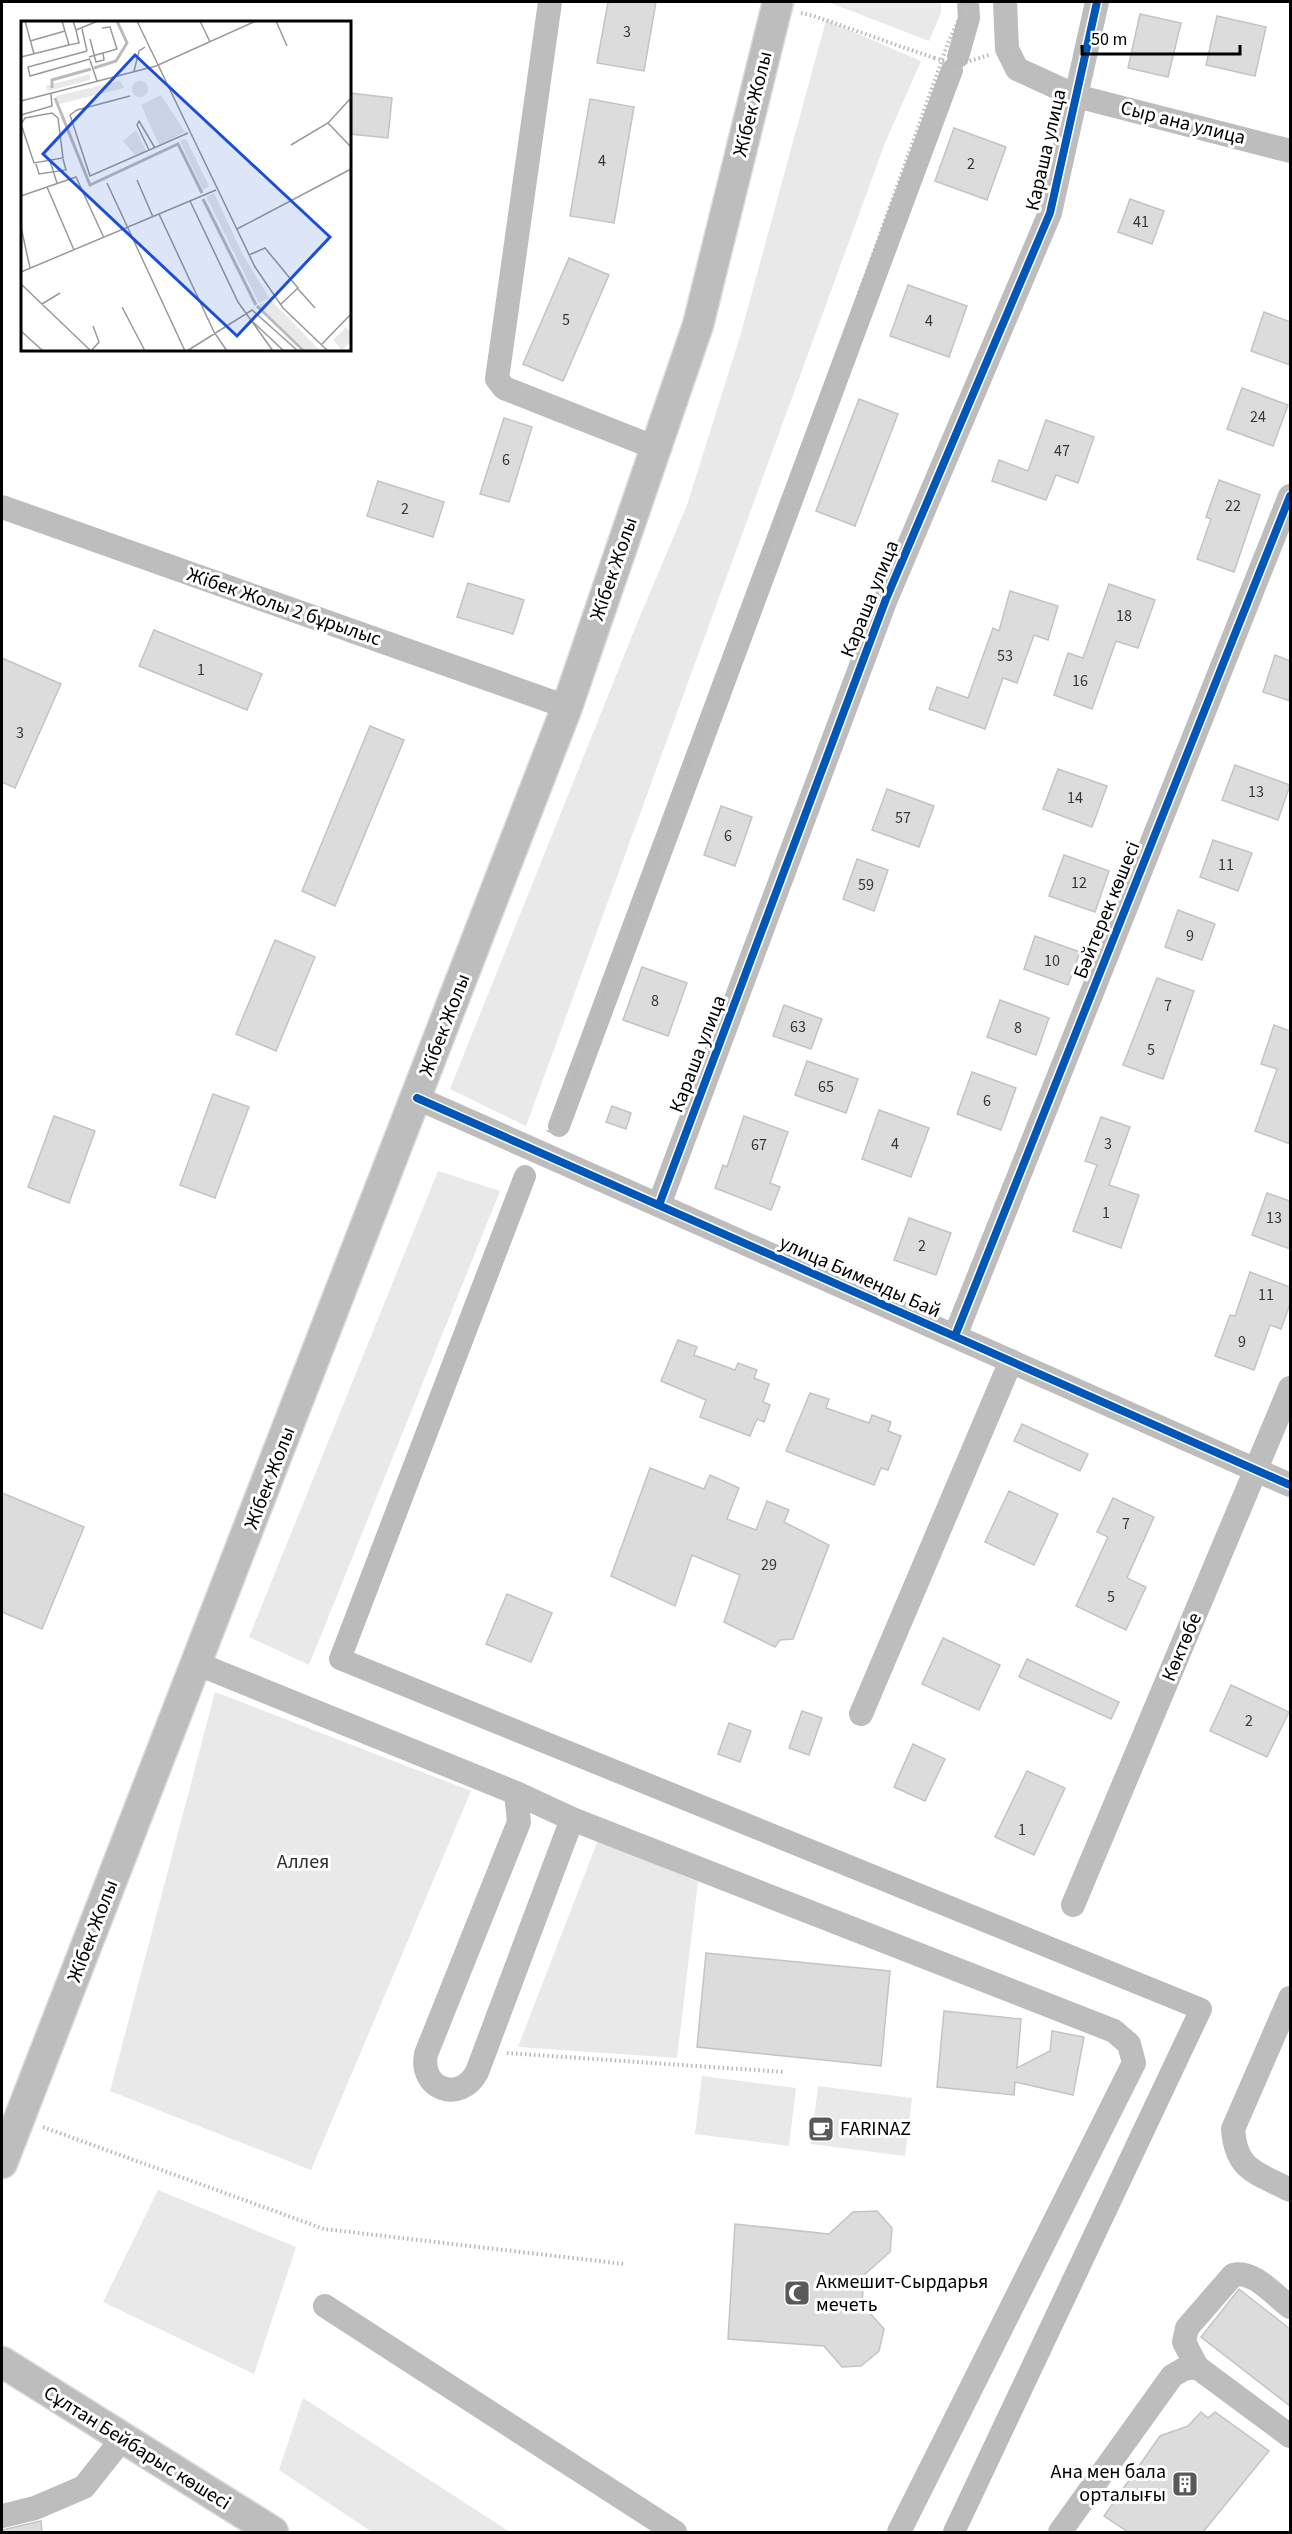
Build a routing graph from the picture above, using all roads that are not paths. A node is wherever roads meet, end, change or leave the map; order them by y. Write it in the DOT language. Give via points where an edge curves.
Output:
graph roads {
  1 [pos="550,2"];
  2 [pos="1005,2"];
  3 [pos="778,6"];
  4 [pos="1093,9"];
  5 [pos="1076,96"];
  6 [pos="1290,151"];
  7 [pos="656,448"];
  8 [pos="1290,496"];
  9 [pos="2,507"];
  10 [pos="567,707"];
  11 [pos="417,1098"];
  12 [pos="659,1205"];
  13 [pos="955,1336"];
  14 [pos="1011,1361"];
  15 [pos="1290,1388"];
  16 [pos="1257,1470"];
  17 [pos="1290,1485"];
  18 [pos="198,1664"];
  19 [pos="861,1714"];
  20 [pos="516,1793"];
  21 [pos="572,1819"];
  22 [pos="1073,1905"];
  23 [pos="1290,1998"];
  24 [pos="2,2163"];
  25 [pos="1290,2190"];
  26 [pos="325,2306"];
  27 [pos="1290,2307"];
  28 [pos="2,2362"];
  29 [pos="1197,2367"];
  30 [pos="15,2383"];
  31 [pos="1290,2436"];
  32 [pos="122,2439"];
  33 [pos="2,2516"];
  34 [pos="273,2532"];
  35 [pos="675,2532"];
  36 [pos="899,2532"];
  37 [pos="1060,2532"];
  1 -- 7 [label="street" via="497,379 504,388"];
  2 -- 5 [label="street, Сыр ана улица" via="1006,49 1017,69"];
  3 -- 7 [label="main road, Жібек Жолы" via="699,325"];
  4 -- 5 [label="street, Караша улица"];
  5 -- 6 [label="street, Сыр ана улица"];
  5 -- 12 [label="street, Караша улица" via="1050,213 886,599"];
  7 -- 10 [label="main road, Жібек Жолы"];
  8 -- 13 [label="street, Бәйтерек көшесі"];
  9 -- 10 [label="street, Жібек Жолы 2 бұрылыс"];
  10 -- 11 [label="main road, Жібек Жолы"];
  11 -- 12 [label="street, улица Бименды Бай"];
  11 -- 18 [label="main road, Жібек Жолы"];
  12 -- 13 [label="street, улица Бименды Бай"];
  13 -- 14 [label="street, улица Бименды Бай"];
  14 -- 16 [label="street, улица Бименды Бай"];
  14 -- 19 [label="street"];
  15 -- 16 [label="street, Көктөбе"];
  16 -- 17 [label="street, улица Бименды Бай"];
  16 -- 22 [label="street, Көктөбе"];
  18 -- 20 [label="street"];
  18 -- 24 [label="main road, Жібек Жолы"];
  20 -- 21 [label="street"];
  20 -- 21 [label="street" via="519,1822 426,2054 424,2067 433,2082 456,2090 466,2088 477,2073"];
  21 -- 36 [label="street" via="1114,2031 1130,2044 1134,2063"];
  23 -- 25 [label="street" via="1233,2129 1234,2150 1245,2167"];
  26 -- 35 [label="street"];
  27 -- 29 [label="street" via="1250,2276 1233,2276 1187,2328 1184,2342"];
  28 -- 30 [label="main road, Сұлтан Бейбарыс көшесі"];
  29 -- 31 [label="street"];
  29 -- 37 [label="street" via="1172,2376"];
  30 -- 32 [label="main road, Сұлтан Бейбарыс көшесі"];
  32 -- 33 [label="street" via="84,2487 35,2508"];
  32 -- 34 [label="main road, Сұлтан Бейбарыс көшесі"];
}
